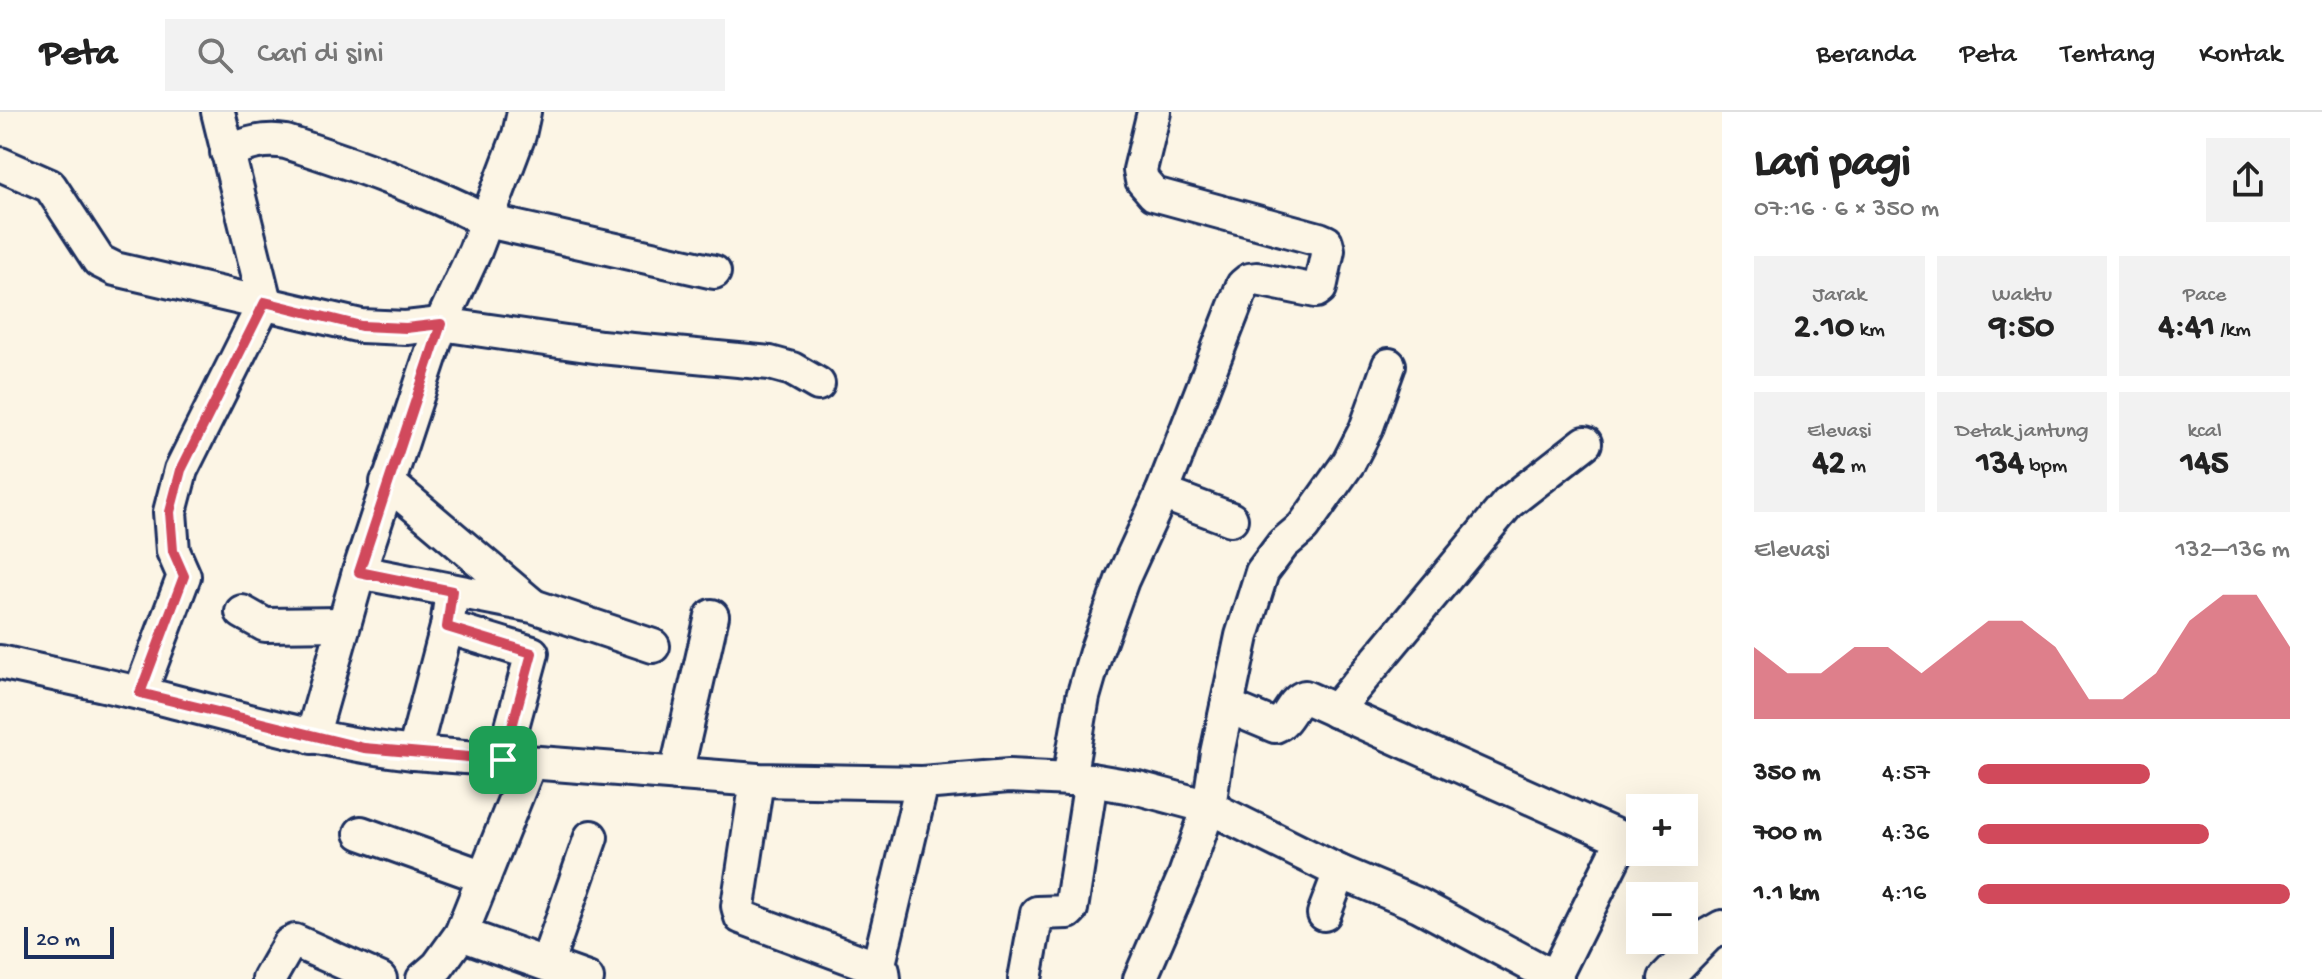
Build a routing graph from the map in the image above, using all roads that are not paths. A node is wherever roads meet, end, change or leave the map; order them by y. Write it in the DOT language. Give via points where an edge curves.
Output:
graph roads {
  1 [pos="218,112"];
  2 [pos="524,112"];
  3 [pos="1154,112"];
  4 [pos="227,152"];
  5 [pos="0,164"];
  6 [pos="487,221"];
  7 [pos="714,272"];
  8 [pos="265,302"];
  9 [pos="441,324"];
  10 [pos="1389,365"];
  11 [pos="818,384"];
  12 [pos="1585,443"];
  13 [pos="387,482"];
  14 [pos="1162,493"];
  15 [pos="1231,519"];
  16 [pos="359,572"];
  17 [pos="452,591"];
  18 [pos="533,606"];
  19 [pos="242,612"];
  20 [pos="712,616"];
  21 [pos="343,624"];
  22 [pos="447,627"];
  23 [pos="653,646"];
  24 [pos="0,662"];
  25 [pos="140,693"];
  26 [pos="1227,706"];
  27 [pos="1335,711"];
  28 [pos="312,737"];
  29 [pos="414,753"];
  30 [pos="517,761"];
  31 [pos="676,774"];
  32 [pos="1080,779"];
  33 [pos="757,780"];
  34 [pos="922,783"];
  35 [pos="1209,807"];
  36 [pos="361,833"];
  37 [pos="591,837"];
  38 [pos="1340,872"];
  39 [pos="484,877"];
  40 [pos="1324,914"];
  41 [pos="1722,927"];
  42 [pos="461,934"];
  43 [pos="547,963"];
  44 [pos="881,974"];
  45 [pos="1556,978"];
  46 [pos="269,979"];
  47 [pos="380,979"];
  48 [pos="423,979"];
  49 [pos="587,979"];
  50 [pos="1025,979"];
  51 [pos="1140,979"];
  52 [pos="1665,979"];
  1 -- 4 [label="street"];
  2 -- 6 [label="street"];
  3 -- 14 [label="street" via="1140,170 1154,194 1319,239 1328,250 1316,291 1257,279 1243,285"];
  4 -- 6 [label="street" via="252,142 286,142"];
  4 -- 8 [label="street"];
  5 -- 8 [label="street" via="50,186 106,266"];
  6 -- 7 [label="street"];
  6 -- 9 [label="street"];
  8 -- 9 [label="street" via="361,326"];
  8 -- 25 [label="street" via="181,470 170,512 173,551 184,576"];
  9 -- 11 [label="street" via="601,347 770,363"];
  9 -- 13 [label="street"];
  10 -- 26 [label="street" via="1349,462 1303,527 1262,572"];
  12 -- 27 [label="street" via="1508,503"];
  13 -- 16 [label="street"];
  13 -- 18 [label="street"];
  14 -- 15 [label="street"];
  14 -- 32 [label="street" via="1122,580 1083,697"];
  16 -- 17 [label="street"];
  16 -- 21 [label="street"];
  17 -- 18 [label="street"];
  17 -- 22 [label="street"];
  18 -- 23 [label="street"];
  19 -- 21 [label="street" via="265,625"];
  20 -- 31 [label="street"];
  21 -- 28 [label="street"];
  22 -- 29 [label="street"];
  22 -- 30 [label="street" via="532,653"];
  24 -- 25 [label="street"];
  25 -- 28 [label="street"];
  26 -- 27 [label="street" via="1275,726 1301,697"];
  26 -- 35 [label="street"];
  27 -- 45 [label="street" via="1623,839"];
  28 -- 29 [label="street"];
  29 -- 30 [label="street"];
  30 -- 31 [label="street"];
  30 -- 39 [label="street"];
  31 -- 33 [label="street"];
  32 -- 34 [label="street" via="1009,776"];
  32 -- 35 [label="street"];
  32 -- 50 [label="street" via="1071,909 1037,913"];
  33 -- 34 [label="street"];
  33 -- 44 [label="street" via="738,906 741,917"];
  34 -- 44 [label="street"];
  35 -- 38 [label="street"];
  35 -- 51 [label="street"];
  36 -- 39 [label="street"];
  37 -- 43 [label="street"];
  38 -- 40 [label="street"];
  38 -- 45 [label="street" via="1419,905"];
  39 -- 42 [label="street"];
  41 -- 52 [label="street"];
  42 -- 43 [label="street"];
  42 -- 48 [label="street"];
  43 -- 49 [label="street"];
  46 -- 47 [label="street" via="295,941"];
}
